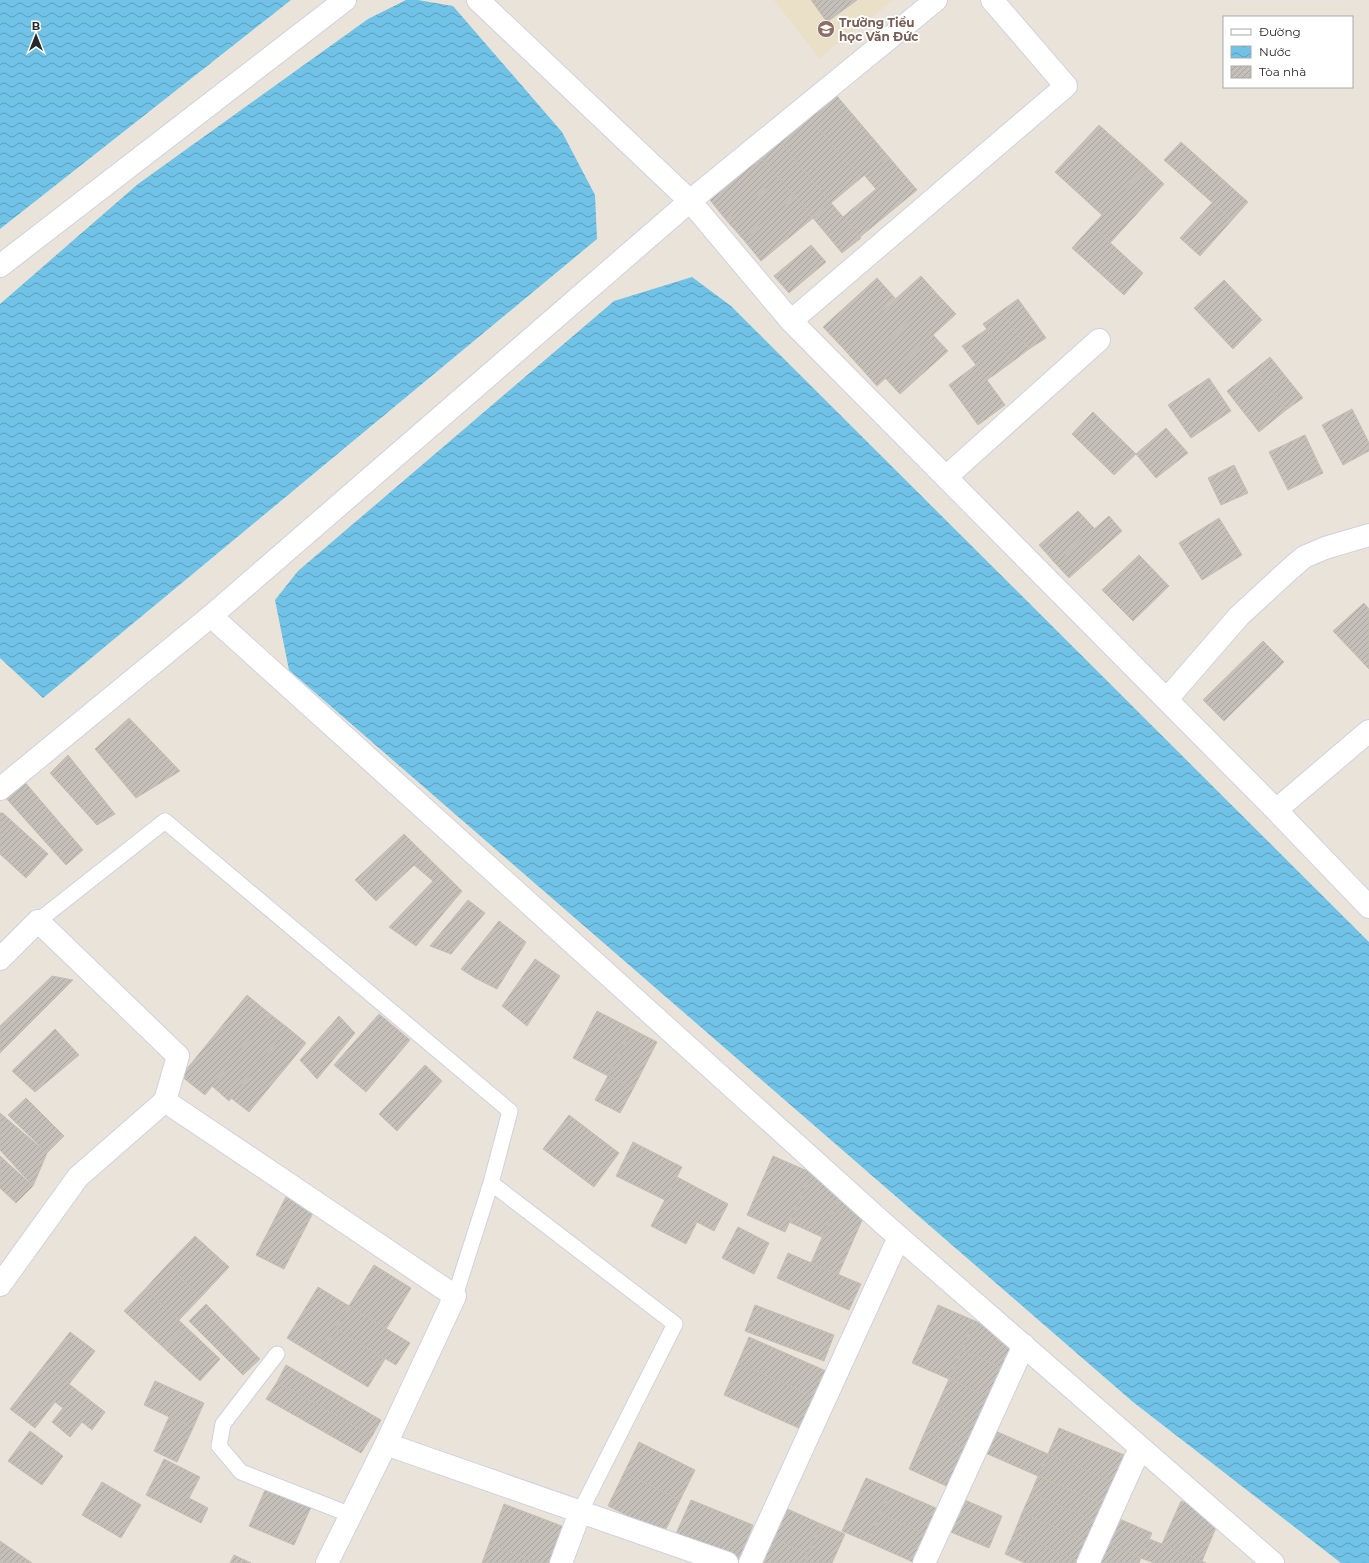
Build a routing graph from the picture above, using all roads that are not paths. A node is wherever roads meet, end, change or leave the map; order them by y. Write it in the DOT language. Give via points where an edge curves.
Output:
graph roads {
  1 [pos="345,0"];
  2 [pos="478,0"];
  3 [pos="936,0"];
  4 [pos="992,0"];
  5 [pos="690,201"];
  6 [pos="0,266"];
  7 [pos="791,321"];
  8 [pos="1099,340"];
  9 [pos="946,477"];
  10 [pos="1369,535"];
  11 [pos="211,616"];
  12 [pos="1167,699"];
  13 [pos="1369,731"];
  14 [pos="0,789"];
  15 [pos="1276,810"];
  16 [pos="1369,906"];
  17 [pos="38,921"];
  18 [pos="0,959"];
  19 [pos="165,1101"];
  20 [pos="491,1184"];
  21 [pos="899,1237"];
  22 [pos="0,1285"];
  23 [pos="455,1296"];
  24 [pos="1024,1345"];
  25 [pos="277,1354"];
  26 [pos="386,1444"];
  27 [pos="1140,1448"];
  28 [pos="580,1512"];
  29 [pos="351,1515"];
  30 [pos="1250,1555"];
  31 [pos="327,1563"];
  32 [pos="562,1563"];
  33 [pos="727,1563"];
  34 [pos="750,1563"];
  35 [pos="924,1563"];
  36 [pos="1088,1563"];
  37 [pos="1273,1563"];
  1 -- 6 [label="street"];
  2 -- 5 [label="street"];
  3 -- 5 [label="street"];
  4 -- 7 [label="street" via="1066,86"];
  5 -- 7 [label="street"];
  5 -- 11 [label="street"];
  7 -- 9 [label="street"];
  8 -- 9 [label="street"];
  9 -- 12 [label="street"];
  10 -- 12 [label="street" via="1304,557 1239,616"];
  11 -- 14 [label="street"];
  11 -- 21 [label="street"];
  12 -- 15 [label="street"];
  13 -- 15 [label="street"];
  15 -- 16 [label="street"];
  17 -- 18 [label="street"];
  17 -- 19 [label="street" via="178,1056"];
  17 -- 20 [label="lane" via="165,821 510,1111"];
  19 -- 22 [label="street" via="78,1177"];
  19 -- 23 [label="street"];
  20 -- 23 [label="lane"];
  20 -- 28 [label="lane" via="675,1324"];
  21 -- 24 [label="street"];
  21 -- 34 [label="street"];
  23 -- 26 [label="street"];
  24 -- 27 [label="street"];
  24 -- 35 [label="street"];
  25 -- 29 [label="lane" via="223,1424 219,1446 241,1472"];
  26 -- 28 [label="street"];
  26 -- 29 [label="street"];
  27 -- 30 [label="street"];
  27 -- 36 [label="street"];
  28 -- 32 [label="street"];
  28 -- 33 [label="street"];
  29 -- 31 [label="street"];
  30 -- 37 [label="street"];
}
